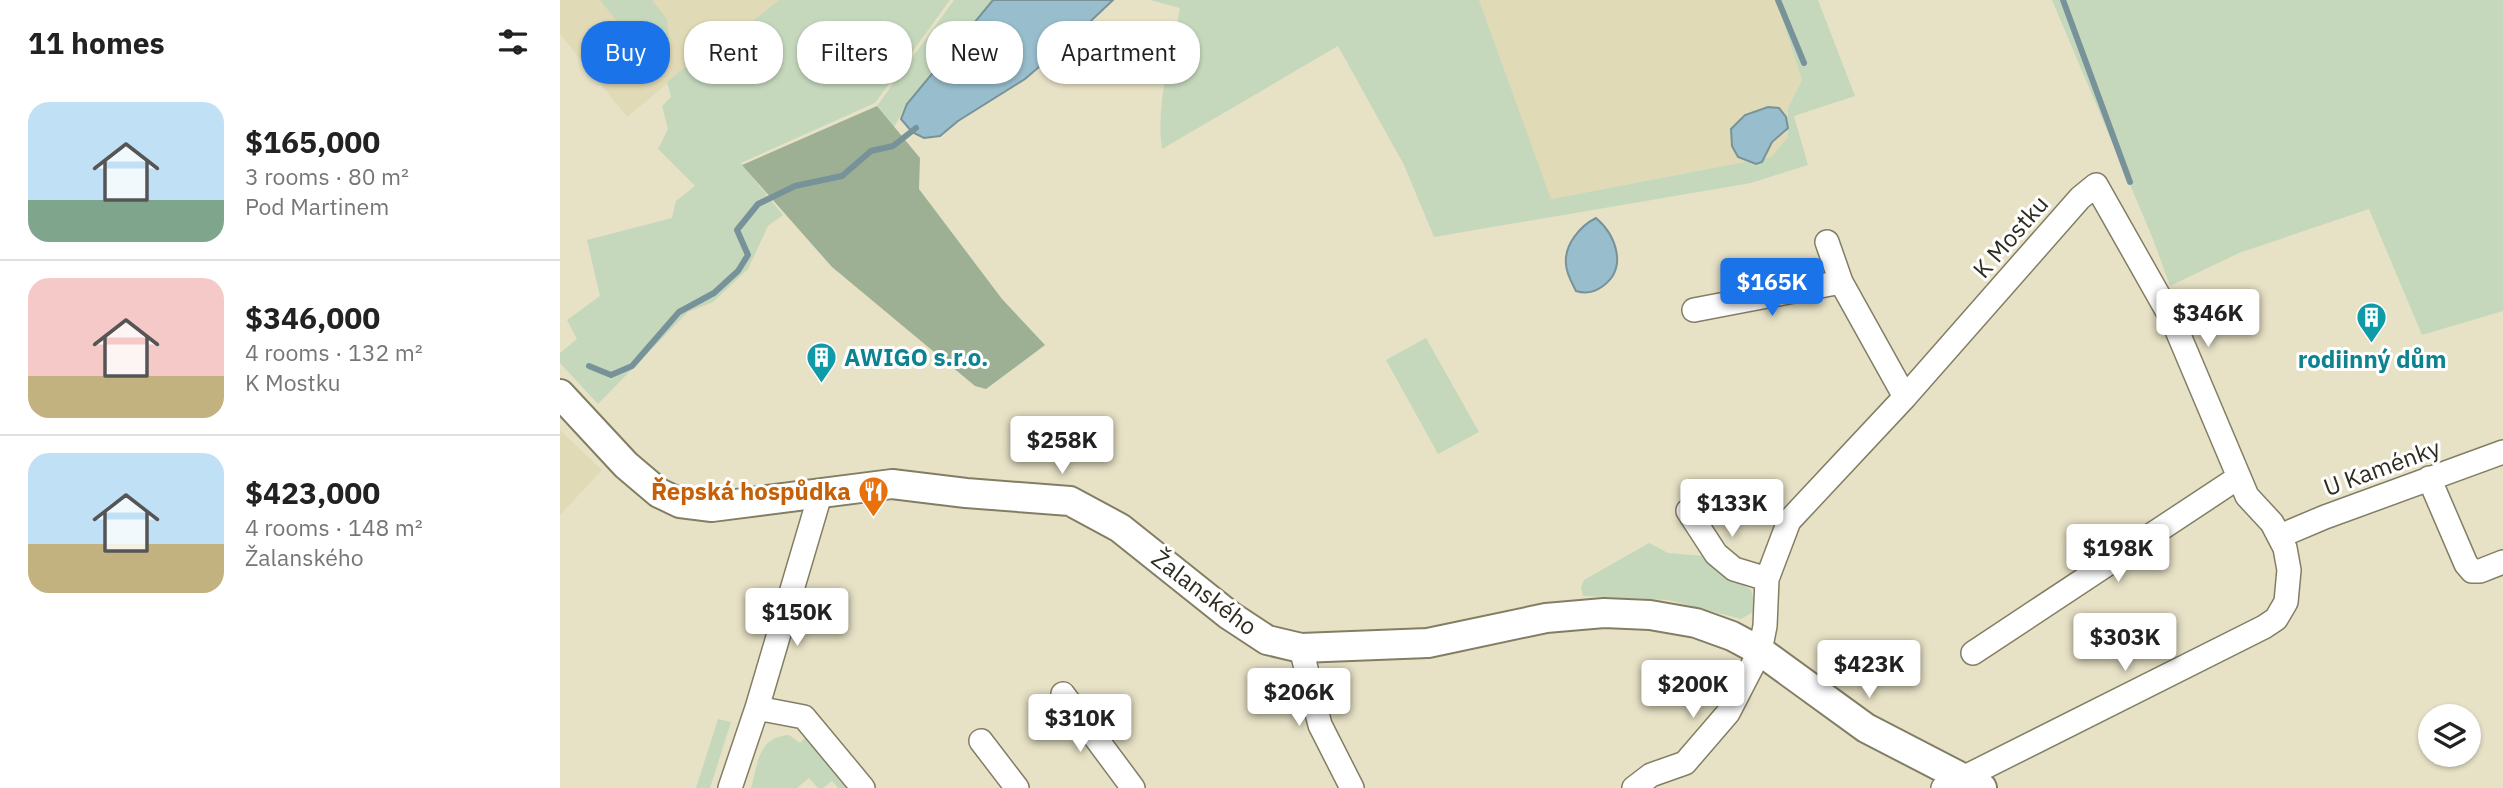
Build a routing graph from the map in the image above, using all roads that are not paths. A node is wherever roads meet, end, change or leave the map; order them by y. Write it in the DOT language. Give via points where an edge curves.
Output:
graph roads {
  1 [pos="1827,242"];
  2 [pos="1841,282"];
  3 [pos="1694,310"];
  4 [pos="560,394"];
  5 [pos="1905,397"];
  6 [pos="2503,452"];
  7 [pos="2239,477"];
  8 [pos="2429,478"];
  9 [pos="820,495"];
  10 [pos="1688,511"];
  11 [pos="2280,536"];
  12 [pos="2503,562"];
  13 [pos="1768,579"];
  14 [pos="1301,648"];
  15 [pos="1760,651"];
  16 [pos="1973,653"];
  17 [pos="1063,694"];
  18 [pos="757,708"];
  19 [pos="981,741"];
  20 [pos="1962,784"];
  21 [pos="730,788"];
  22 [pos="863,788"];
  23 [pos="1017,788"];
  24 [pos="1133,788"];
  25 [pos="1352,788"];
  26 [pos="1634,788"];
  1 -- 2 [label="street"];
  2 -- 3 [label="street"];
  2 -- 5 [label="street"];
  4 -- 9 [label="street, Žalanského" via="626,465 659,493 680,503 712,507"];
  5 -- 7 [label="street, K Mostku" via="2096,184 2173,321"];
  5 -- 13 [label="street, K Mostku" via="1789,521"];
  6 -- 8 [label="street, U Kaménky"];
  7 -- 11 [label="street, K Mostku" via="2247,496"];
  7 -- 16 [label="street"];
  8 -- 11 [label="street, U Kaménky"];
  8 -- 12 [label="street" via="2472,571"];
  9 -- 14 [label="street, Žalanského" via="892,484 1070,501 1120,528 1267,640"];
  9 -- 18 [label="street"];
  10 -- 13 [label="street" via="1716,554 1734,569"];
  11 -- 20 [label="street" via="2289,582 2285,607 2276,619"];
  13 -- 15 [label="street, K Mostku"];
  14 -- 15 [label="street, Žalanského" via="1428,643 1546,618 1604,613 1696,623"];
  14 -- 25 [label="street" via="1321,725"];
  15 -- 20 [label="street, Žalanského" via="1866,728"];
  15 -- 26 [label="street, K Mostku" via="1728,713 1685,763 1651,775"];
  17 -- 24 [label="street"];
  18 -- 21 [label="street"];
  18 -- 22 [label="street" via="804,717"];
  19 -- 23 [label="street"];
}
